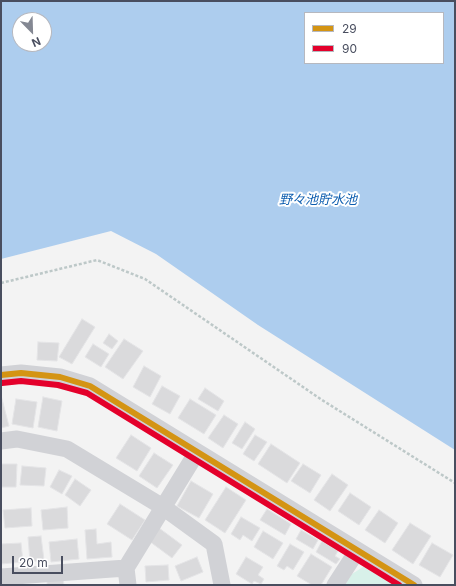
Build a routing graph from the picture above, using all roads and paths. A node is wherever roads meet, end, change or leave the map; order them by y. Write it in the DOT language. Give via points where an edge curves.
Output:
graph roads {
  1 [pos="1,283"];
  2 [pos="1,375"];
  3 [pos="1,441"];
  4 [pos="197,452"];
  5 [pos="455,483"];
  6 [pos="164,507"];
  7 [pos="357,551"];
  8 [pos="126,568"];
  9 [pos="1,577"];
  10 [pos="128,585"];
  11 [pos="222,585"];
  12 [pos="335,585"];
  13 [pos="414,585"];
  1 -- 5 [label="path" via="97,260 145,279 322,400"];
  2 -- 4 [label="street" via="21,373 60,377 90,386"];
  3 -- 6 [label="street" via="17,439 67,449"];
  4 -- 6 [label="street"];
  4 -- 7 [label="street"];
  6 -- 8 [label="street"];
  6 -- 11 [label="street" via="214,544"];
  7 -- 12 [label="street"];
  7 -- 13 [label="street"];
  8 -- 9 [label="street"];
  8 -- 10 [label="street"];
}
